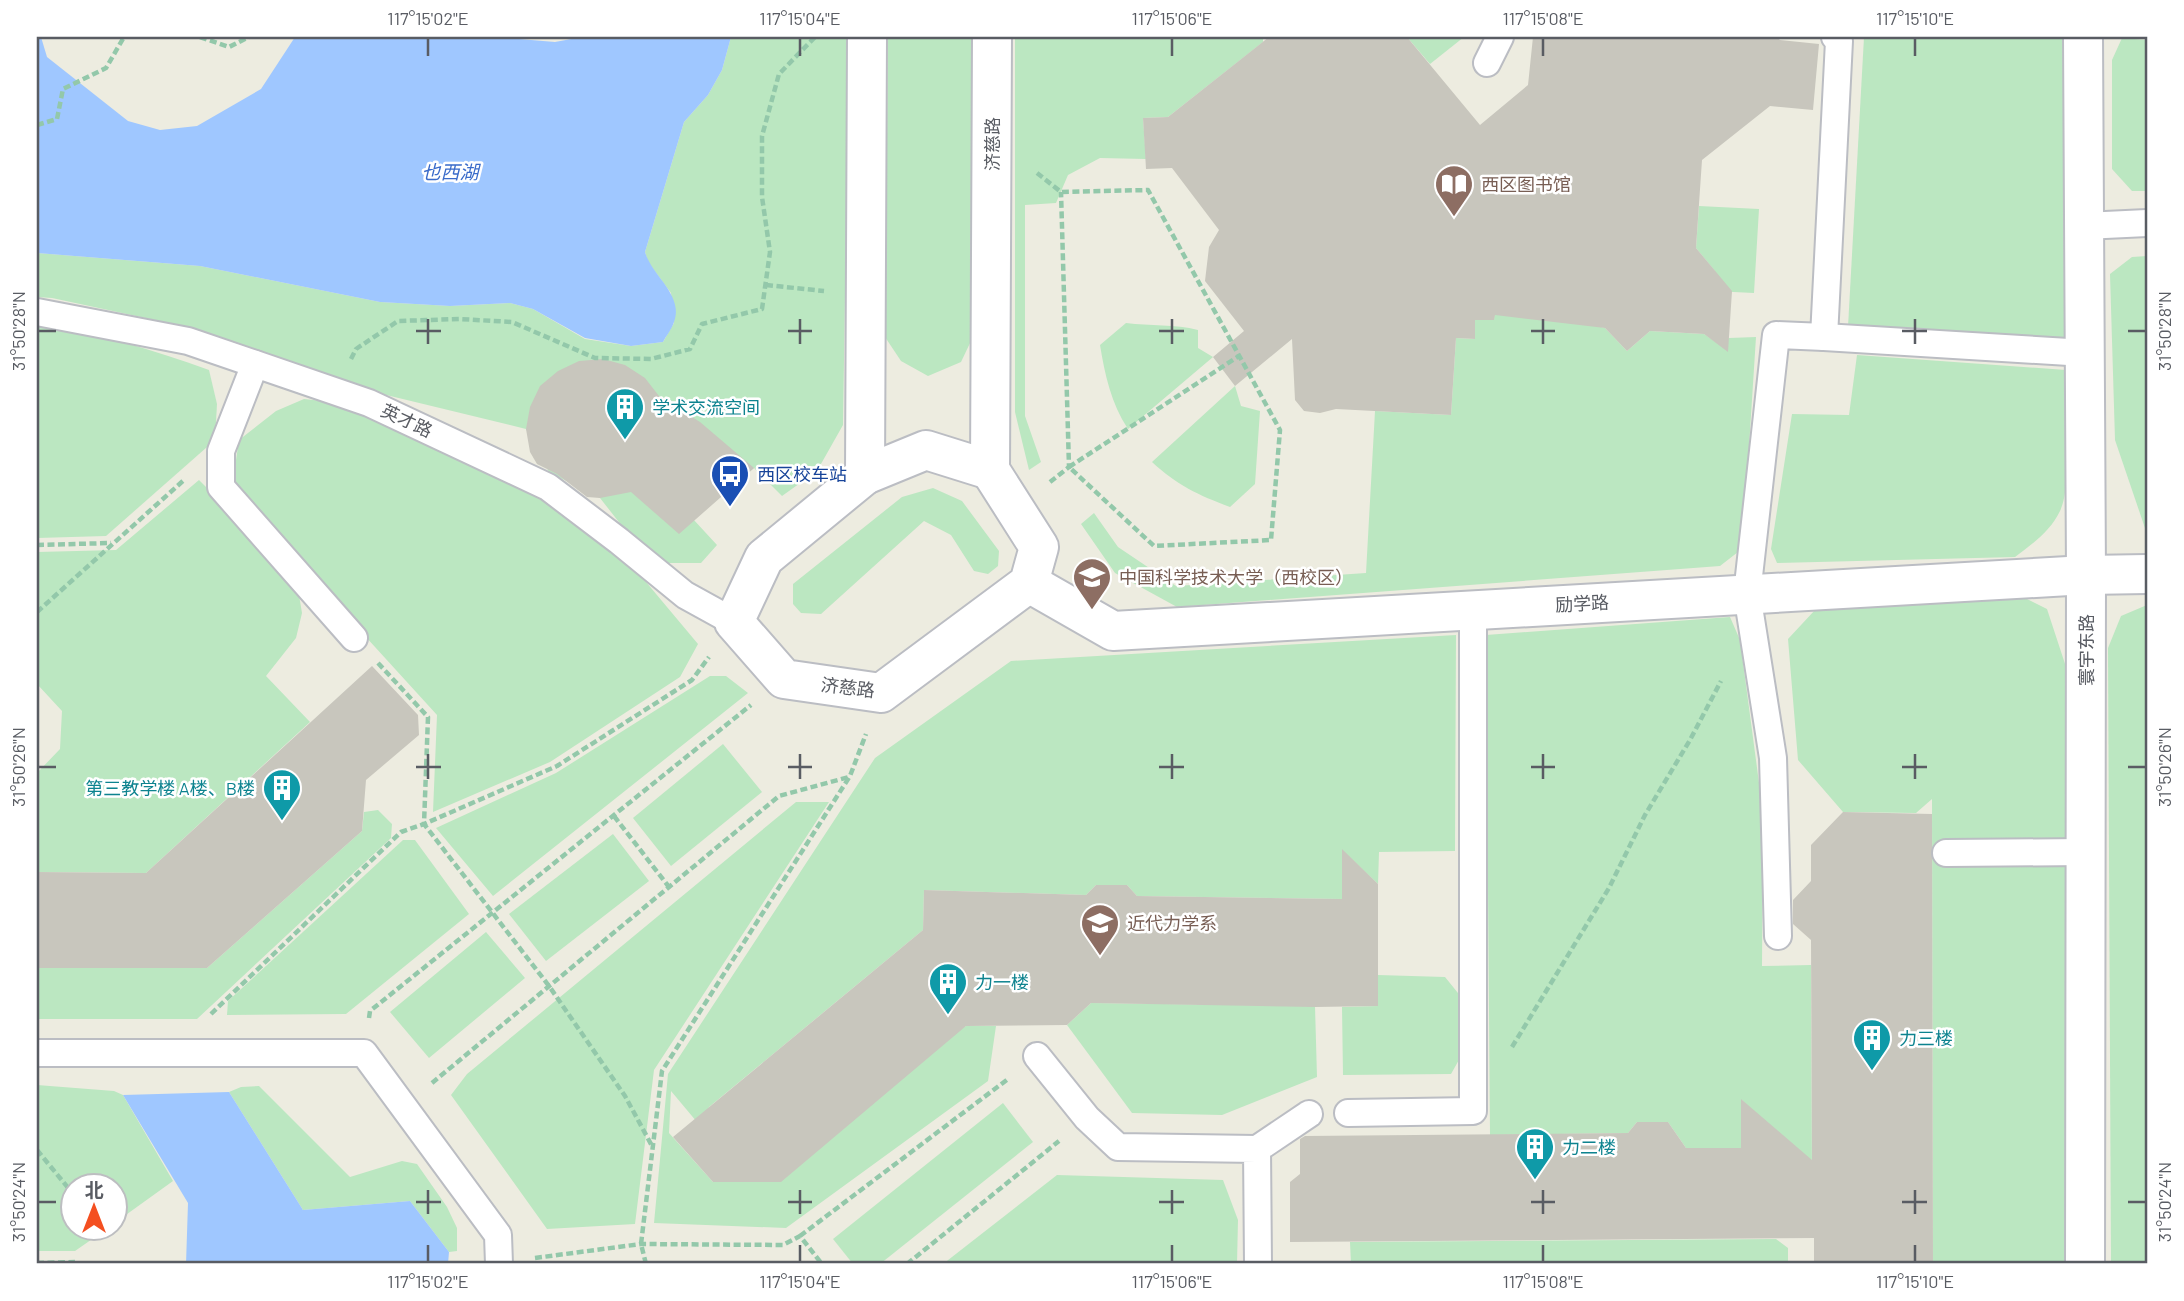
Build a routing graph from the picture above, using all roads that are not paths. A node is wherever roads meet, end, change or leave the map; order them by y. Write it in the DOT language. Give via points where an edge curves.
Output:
graph roads {
  1 [pos="867,37"];
  2 [pos="992,37"];
  3 [pos="1500,37"];
  4 [pos="1836,37"];
  5 [pos="2084,37"];
  6 [pos="1487,63"];
  7 [pos="2147,223"];
  8 [pos="2084,226"];
  9 [pos="37,312"];
  10 [pos="1824,337"];
  11 [pos="2085,353"];
  12 [pos="255,363"];
  13 [pos="990,470"];
  14 [pos="865,475"];
  15 [pos="2147,574"];
  16 [pos="2086,575"];
  17 [pos="1029,583"];
  18 [pos="1747,594"];
  19 [pos="1474,610"];
  20 [pos="734,622"];
  21 [pos="354,638"];
  22 [pos="2086,852"];
  23 [pos="1946,853"];
  24 [pos="1778,936"];
  25 [pos="37,1053"];
  26 [pos="1037,1056"];
  27 [pos="1348,1113"];
  28 [pos="1309,1114"];
  29 [pos="1257,1149"];
  30 [pos="499,1263"];
  31 [pos="1258,1264"];
  32 [pos="2085,1264"];
  1 -- 14 [label="street"];
  2 -- 13 [label="street, 济慈路"];
  3 -- 6 [label="lane"];
  4 -- 10 [label="lane"];
  5 -- 8 [label="street, 寰宇东路"];
  7 -- 8 [label="lane"];
  8 -- 11 [label="street, 寰宇东路"];
  9 -- 12 [label="lane, 英才路" via="188,341"];
  10 -- 11 [label="lane"];
  10 -- 18 [label="lane" via="1776,335"];
  11 -- 16 [label="street, 寰宇东路"];
  12 -- 20 [label="lane, 英才路" via="369,403 548,486 685,596"];
  12 -- 21 [label="lane" via="221,450 221,486"];
  13 -- 14 [label="street" via="926,450"];
  13 -- 17 [label="street" via="1039,547"];
  14 -- 20 [label="street" via="764,558"];
  15 -- 16 [label="street, 励学路"];
  16 -- 18 [label="street, 励学路"];
  16 -- 22 [label="street, 寰宇东路"];
  17 -- 19 [label="street, 励学路" via="1113,631"];
  17 -- 20 [label="street, 济慈路" via="881,693 785,678"];
  18 -- 19 [label="street, 励学路"];
  18 -- 24 [label="lane" via="1773,758"];
  19 -- 27 [label="lane" via="1474,1111"];
  22 -- 23 [label="lane"];
  22 -- 32 [label="street, 寰宇东路"];
  25 -- 30 [label="lane" via="364,1053 498,1235"];
  26 -- 29 [label="lane" via="1087,1118 1118,1147"];
  28 -- 29 [label="lane"];
  29 -- 31 [label="lane"];
}
